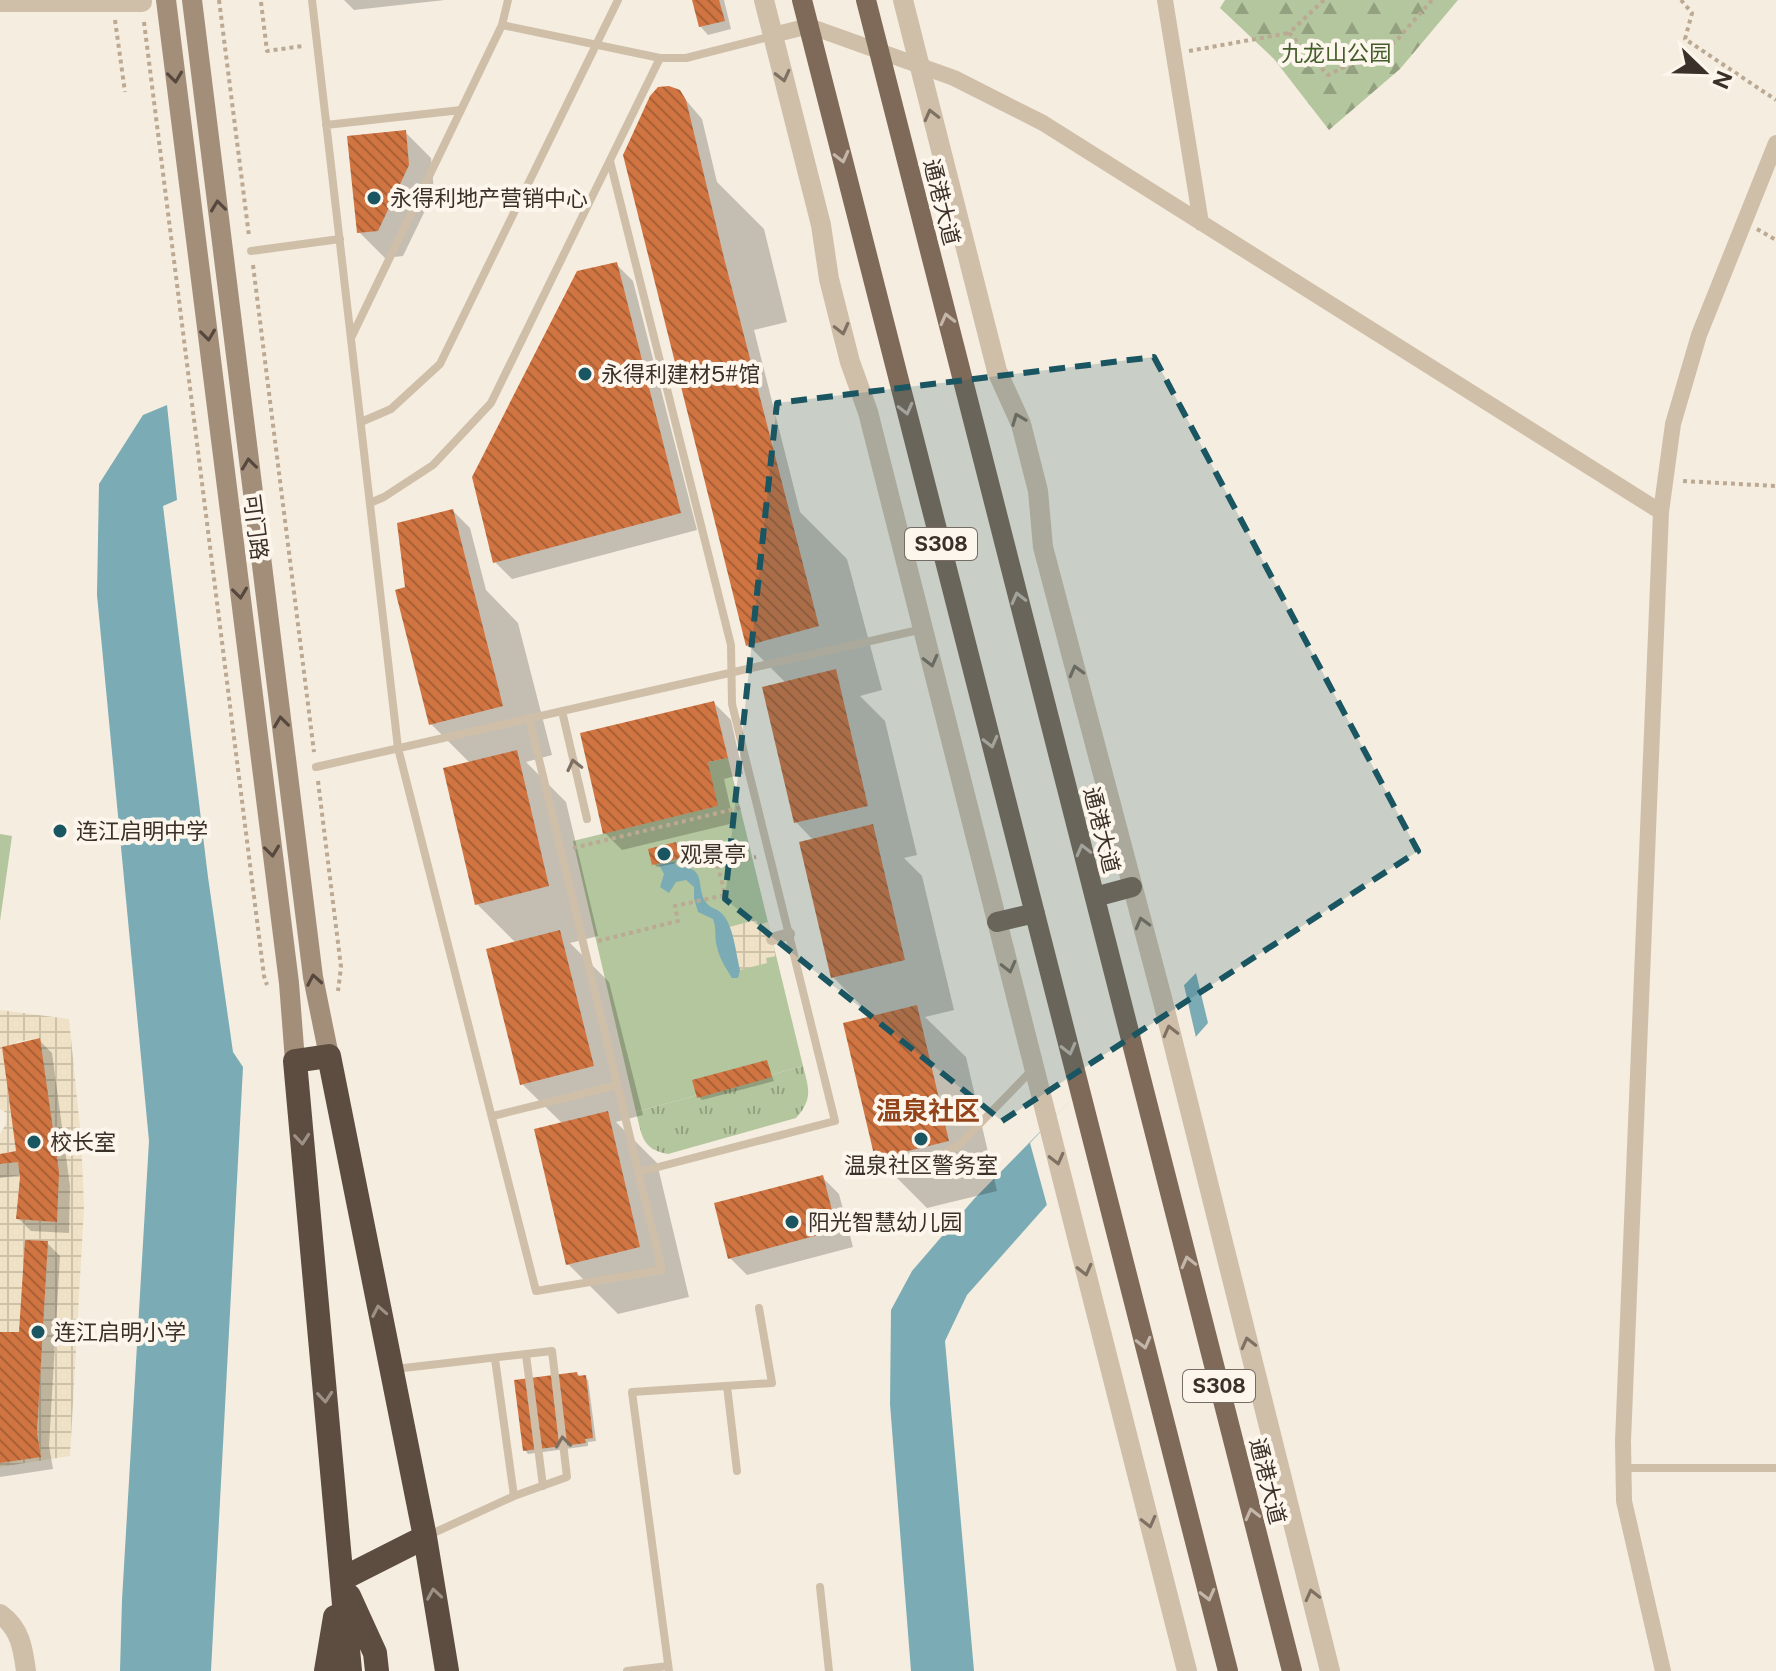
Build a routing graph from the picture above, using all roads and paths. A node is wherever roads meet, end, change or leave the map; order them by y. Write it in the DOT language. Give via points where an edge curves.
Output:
graph roads {
  1 [pos="166,0"];
  2 [pos="192,0"];
  3 [pos="219,0"];
  4 [pos="312,0"];
  5 [pos="508,0"];
  6 [pos="618,0"];
  7 [pos="764,0"];
  8 [pos="802,0"];
  9 [pos="866,0"];
  10 [pos="903,0"];
  11 [pos="1165,0"];
  12 [pos="1324,0"];
  13 [pos="1432,0"];
  14 [pos="1681,0"];
  15 [pos="0,2"];
  16 [pos="142,2"];
  17 [pos="261,2"];
  18 [pos="115,20"];
  19 [pos="502,25"];
  20 [pos="809,26"];
  21 [pos="1289,33"];
  22 [pos="773,35"];
  23 [pos="317,44"];
  24 [pos="596,46"];
  25 [pos="879,51"];
  26 [pos="1174,53"];
  27 [pos="660,58"];
  28 [pos="919,66"];
  29 [pos="125,92"];
  30 [pos="1776,100"];
  31 [pos="461,110"];
  32 [pos="326,125"];
  33 [pos="1776,143"];
  34 [pos="610,161"];
  35 [pos="1201,223"];
  36 [pos="340,239"];
  37 [pos="251,251"];
  38 [pos="351,338"];
  39 [pos="361,422"];
  40 [pos="1665,480"];
  41 [pos="1776,486"];
  42 [pos="370,503"];
  43 [pos="1661,512"];
  44 [pos="923,629"];
  45 [pos="732,673"];
  46 [pos="562,711"];
  47 [pos="529,718"];
  48 [pos="398,748"];
  49 [pos="316,767"];
  50 [pos="757,804"];
  51 [pos="587,819"];
  52 [pos="561,851"];
  53 [pos="769,853"];
  54 [pos="1132,887"];
  55 [pos="1095,897"];
  56 [pos="1035,913"];
  57 [pos="997,922"];
  58 [pos="789,934"];
  59 [pos="772,939"];
  60 [pos="584,944"];
  61 [pos="269,990"];
  62 [pos="337,997"];
  63 [pos="329,1056"];
  64 [pos="295,1061"];
  65 [pos="1034,1067"];
  66 [pos="617,1085"];
  67 [pos="493,1116"];
  68 [pos="639,1172"];
  69 [pos="910,1174"];
  70 [pos="759,1308"];
  71 [pos="526,1355"];
  72 [pos="495,1359"];
  73 [pos="390,1369"];
  74 [pos="727,1386"];
  75 [pos="1624,1468"];
  76 [pos="1776,1468"];
  77 [pos="737,1471"];
  78 [pos="543,1486"];
  79 [pos="514,1496"];
  80 [pos="425,1537"];
  81 [pos="342,1579"];
  82 [pos="820,1587"];
  83 [pos="0,1614"];
  84 [pos="668,1668"];
  85 [pos="26,1671"];
  86 [pos="326,1671"];
  87 [pos="335,1671"];
  88 [pos="350,1671"];
  89 [pos="364,1671"];
  90 [pos="377,1671"];
  91 [pos="447,1671"];
  92 [pos="627,1671"];
  93 [pos="829,1671"];
  94 [pos="1187,1671"];
  95 [pos="1228,1671"];
  96 [pos="1292,1671"];
  97 [pos="1330,1671"];
  98 [pos="1663,1671"];
  1 -- 64 [label="main road, 可门路, one-way"];
  63 -- 2 [label="main road, 可门路, one-way" via="313,977"];
  3 -- 37 [label="path"];
  4 -- 23 [label="lane"];
  5 -- 19 [label="lane"];
  6 -- 24 [label="lane"];
  7 -- 22 [label="street"];
  8 -- 20 [label="main road, S308"];
  9 -- 25 [label="main road, 通港大道 / S308"];
  10 -- 28 [label="street"];
  11 -- 26 [label="street"];
  12 -- 21 [label="path"];
  13 -- 21 [label="path" via="1395,42 1328,75"];
  14 -- 30 [label="path" via="1692,13 1685,39"];
  15 -- 16 [label="street"];
  16 -- 61 [label="path"];
  17 -- 23 [label="path" via="267,51"];
  18 -- 29 [label="path"];
  19 -- 24 [label="lane"];
  19 -- 31 [label="lane"];
  20 -- 22 [label="street"];
  20 -- 25 [label="street"];
  20 -- 56 [label="main road, S308, one-way"];
  21 -- 26 [label="path"];
  22 -- 27 [label="lane" via="686,58"];
  22 -- 44 [label="street, one-way" via="821,225 829,279"];
  23 -- 32 [label="lane"];
  24 -- 27 [label="lane"];
  24 -- 39 [label="lane" via="440,364 391,409"];
  25 -- 28 [label="street"];
  55 -- 25 [label="main road, 通港大道 / S308, one-way"];
  26 -- 35 [label="street"];
  27 -- 34 [label="lane"];
  28 -- 35 [label="street" via="1043,123"];
  54 -- 28 [label="street, one-way" via="1043,547 1038,491 1021,424 997,371"];
  31 -- 32 [label="lane"];
  31 -- 38 [label="lane"];
  32 -- 36 [label="lane"];
  33 -- 40 [label="street" via="1699,335 1673,424"];
  34 -- 42 [label="lane" via="491,403 433,465"];
  34 -- 45 [label="lane" via="731,645"];
  35 -- 43 [label="street"];
  36 -- 37 [label="lane"];
  36 -- 38 [label="lane"];
  37 -- 49 [label="path"];
  38 -- 39 [label="lane"];
  39 -- 42 [label="lane"];
  40 -- 41 [label="path"];
  40 -- 43 [label="street"];
  42 -- 48 [label="lane"];
  43 -- 75 [label="street"];
  44 -- 45 [label="lane"];
  44 -- 57 [label="street, one-way"];
  45 -- 46 [label="lane"];
  45 -- 50 [label="lane" via="732,704"];
  46 -- 47 [label="lane"];
  51 -- 46 [label="lane, one-way"];
  47 -- 48 [label="lane"];
  47 -- 52 [label="lane"];
  48 -- 49 [label="lane"];
  48 -- 67 [label="lane"];
  49 -- 62 [label="path" via="341,967"];
  50 -- 52 [label="path"];
  50 -- 53 [label="lane"];
  52 -- 60 [label="lane"];
  53 -- 58 [label="lane"];
  53 -- 60 [label="path" via="718,866 725,895 675,906 678,921"];
  54 -- 55 [label="main road"];
  97 -- 54 [label="street, one-way"];
  96 -- 55 [label="main road, 通港大道 / S308, one-way"];
  56 -- 57 [label="main road"];
  56 -- 95 [label="main road, S308, one-way"];
  57 -- 65 [label="street, one-way"];
  58 -- 59 [label="street"];
  58 -- 68 [label="lane" via="835,1121"];
  60 -- 66 [label="lane"];
  63 -- 64 [label="highway"];
  73 -- 63 [label="highway, one-way"];
  64 -- 81 [label="highway, one-way"];
  65 -- 69 [label="lane" via="960,1144"];
  65 -- 94 [label="street, one-way"];
  66 -- 67 [label="lane"];
  66 -- 68 [label="lane"];
  67 -- 68 [label="lane" via="536,1291 662,1270"];
  70 -- 74 [label="lane" via="772,1383"];
  71 -- 72 [label="lane"];
  71 -- 78 [label="lane"];
  78 -- 71 [label="lane, one-way" via="567,1477 552,1351"];
  72 -- 73 [label="lane"];
  72 -- 79 [label="lane"];
  73 -- 80 [label="highway"];
  74 -- 77 [label="lane"];
  74 -- 84 [label="lane" via="632,1392"];
  75 -- 76 [label="lane"];
  75 -- 98 [label="street" via="1624,1501"];
  78 -- 79 [label="lane"];
  79 -- 80 [label="lane"];
  80 -- 81 [label="highway"];
  91 -- 80 [label="highway, one-way"];
  81 -- 86 [label="highway"];
  81 -- 87 [label="highway"];
  81 -- 88 [label="highway"];
  81 -- 89 [label="highway"];
  81 -- 90 [label="highway" via="375,1653"];
  82 -- 93 [label="lane"];
  83 -- 85 [label="street" via="16,1630"];
  84 -- 92 [label="lane"];
}
